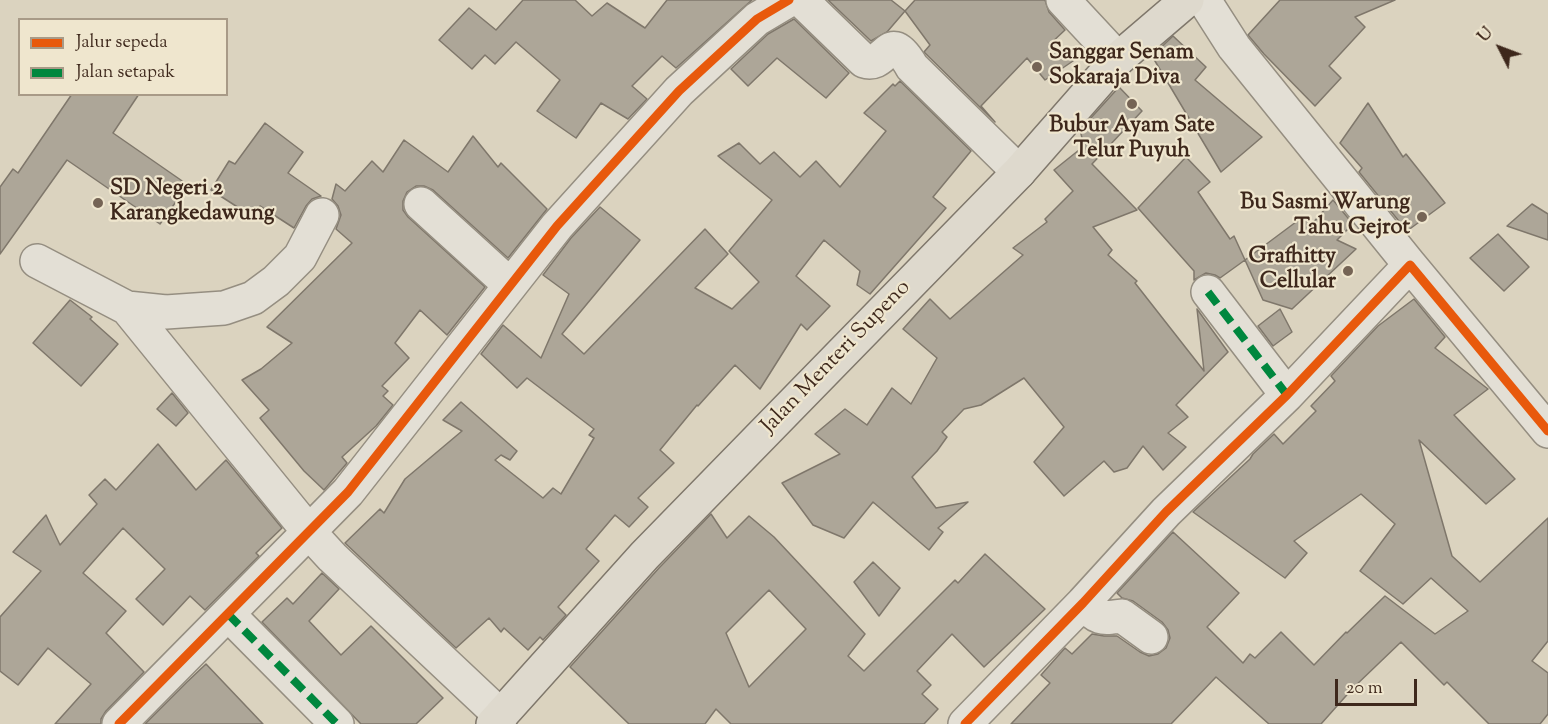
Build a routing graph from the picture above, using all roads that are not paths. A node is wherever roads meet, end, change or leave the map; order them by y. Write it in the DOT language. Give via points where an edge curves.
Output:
graph roads {
  1 [pos="789,0"];
  2 [pos="801,0"];
  3 [pos="1063,0"];
  4 [pos="1188,0"];
  5 [pos="1204,0"];
  6 [pos="1118,59"];
  7 [pos="1018,172"];
  8 [pos="421,204"];
  9 [pos="322,215"];
  10 [pos="37,261"];
  11 [pos="1410,265"];
  12 [pos="510,285"];
  13 [pos="1208,292"];
  14 [pos="127,308"];
  15 [pos="1287,395"];
  16 [pos="1548,431"];
  17 [pos="309,532"];
  18 [pos="1083,603"];
  19 [pos="228,614"];
  20 [pos="1151,637"];
  21 [pos="497,720"];
  22 [pos="119,724"];
  23 [pos="337,724"];
  24 [pos="965,724"];
  1 -- 12 [label="street" via="757,19 678,91"];
  2 -- 7 [label="street" via="868,63 892,49 902,50 912,67"];
  3 -- 6 [label="street"];
  4 -- 6 [label="main road, Jalan Menteri Supeno"];
  5 -- 11 [label="street" via="1234,47"];
  6 -- 7 [label="main road, Jalan Menteri Supeno"];
  7 -- 21 [label="main road, Jalan Menteri Supeno" via="645,555"];
  8 -- 12 [label="street"];
  9 -- 14 [label="street" via="300,257 253,298 212,309 166,312"];
  10 -- 14 [label="street"];
  11 -- 15 [label="street"];
  11 -- 16 [label="street"];
  12 -- 17 [label="street" via="348,492"];
  13 -- 15 [label="street"];
  14 -- 17 [label="street"];
  15 -- 18 [label="street" via="1166,512"];
  17 -- 19 [label="street"];
  17 -- 21 [label="street"];
  18 -- 20 [label="street" via="1101,618 1122,616"];
  18 -- 24 [label="street"];
  19 -- 22 [label="street"];
  19 -- 23 [label="street"];
}
